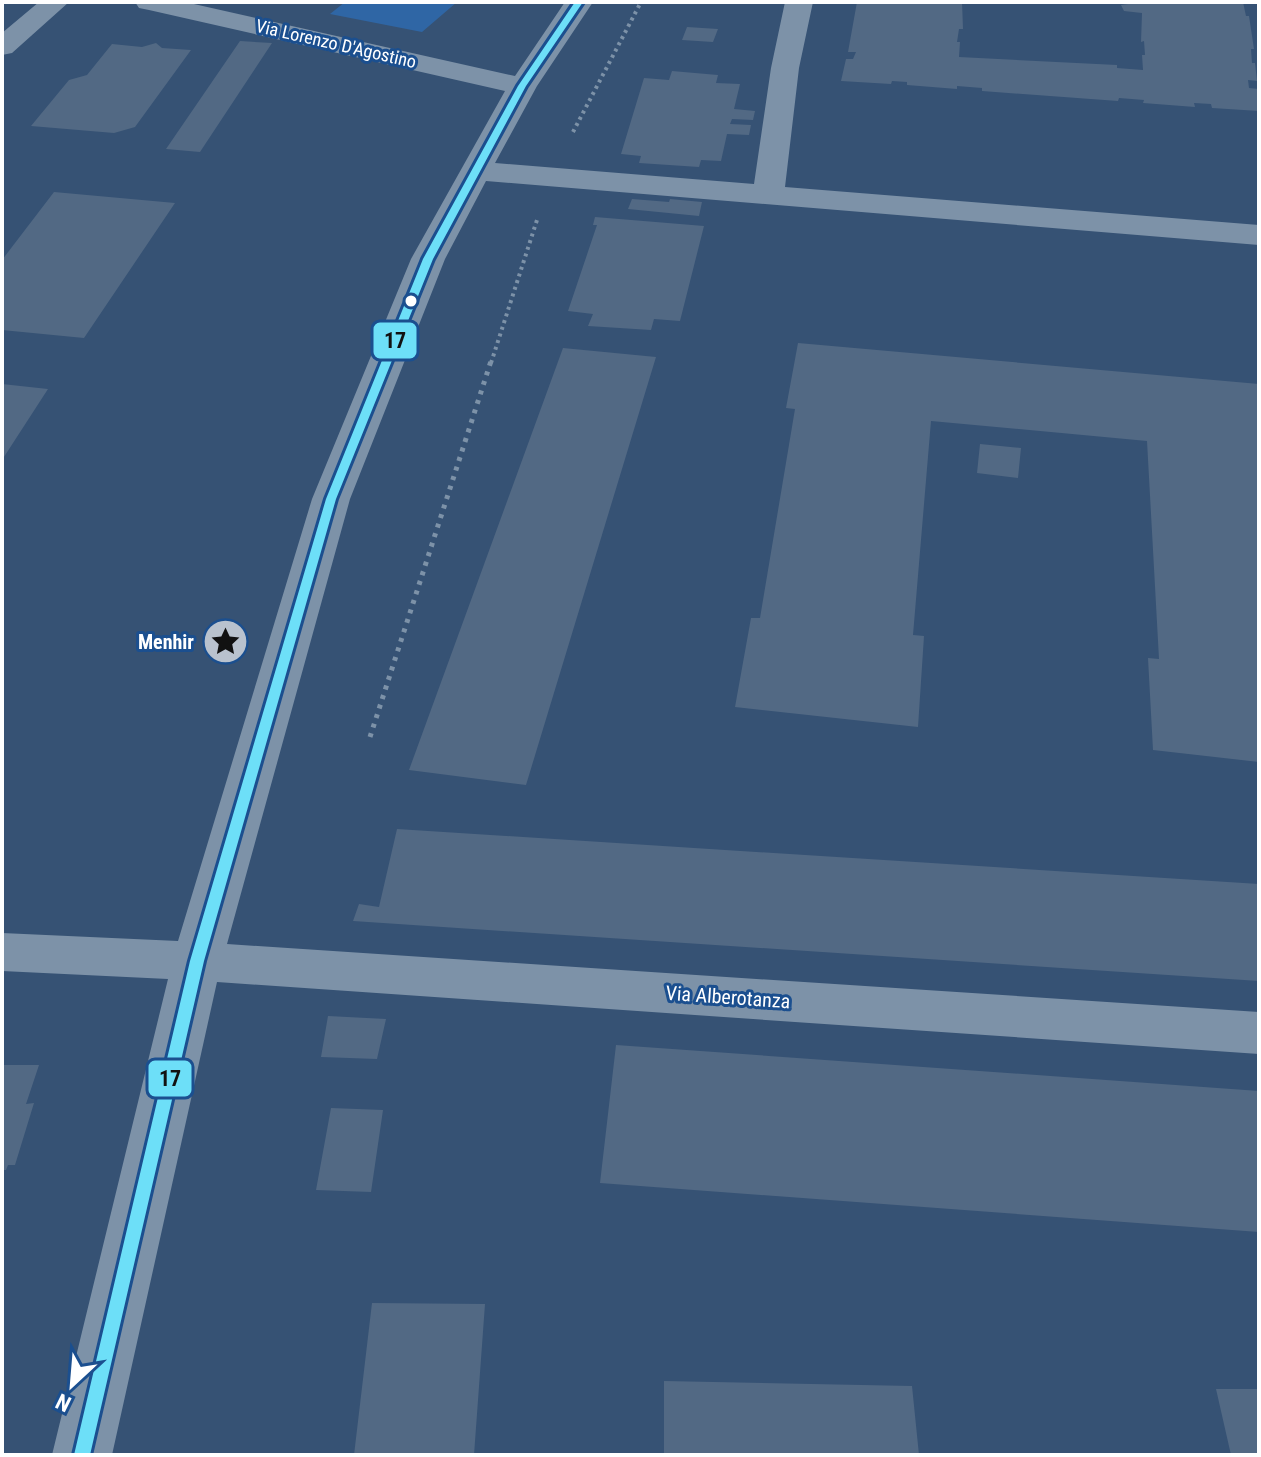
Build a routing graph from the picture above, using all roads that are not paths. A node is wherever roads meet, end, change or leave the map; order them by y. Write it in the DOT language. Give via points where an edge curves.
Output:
graph roads {
  1 [pos="55,2"];
  2 [pos="149,2"];
  3 [pos="579,2"];
  4 [pos="799,2"];
  5 [pos="6,40"];
  6 [pos="522,86"];
  7 [pos="476,171"];
  8 [pos="768,197"];
  9 [pos="1259,235"];
  10 [pos="2,952"];
  11 [pos="197,961"];
  12 [pos="1259,1033"];
  13 [pos="82,1455"];
  1 -- 5 [label="street"];
  2 -- 6 [label="street, Via Lorenzo D'Agostino"];
  3 -- 6 [label="street"];
  4 -- 8 [label="street"];
  6 -- 7 [label="street"];
  7 -- 8 [label="street"];
  7 -- 11 [label="street" via="428,259 331,499"];
  8 -- 9 [label="street"];
  10 -- 11 [label="street, Via Alberotanza"];
  11 -- 12 [label="street, Via Alberotanza"];
  11 -- 13 [label="street"];
}
